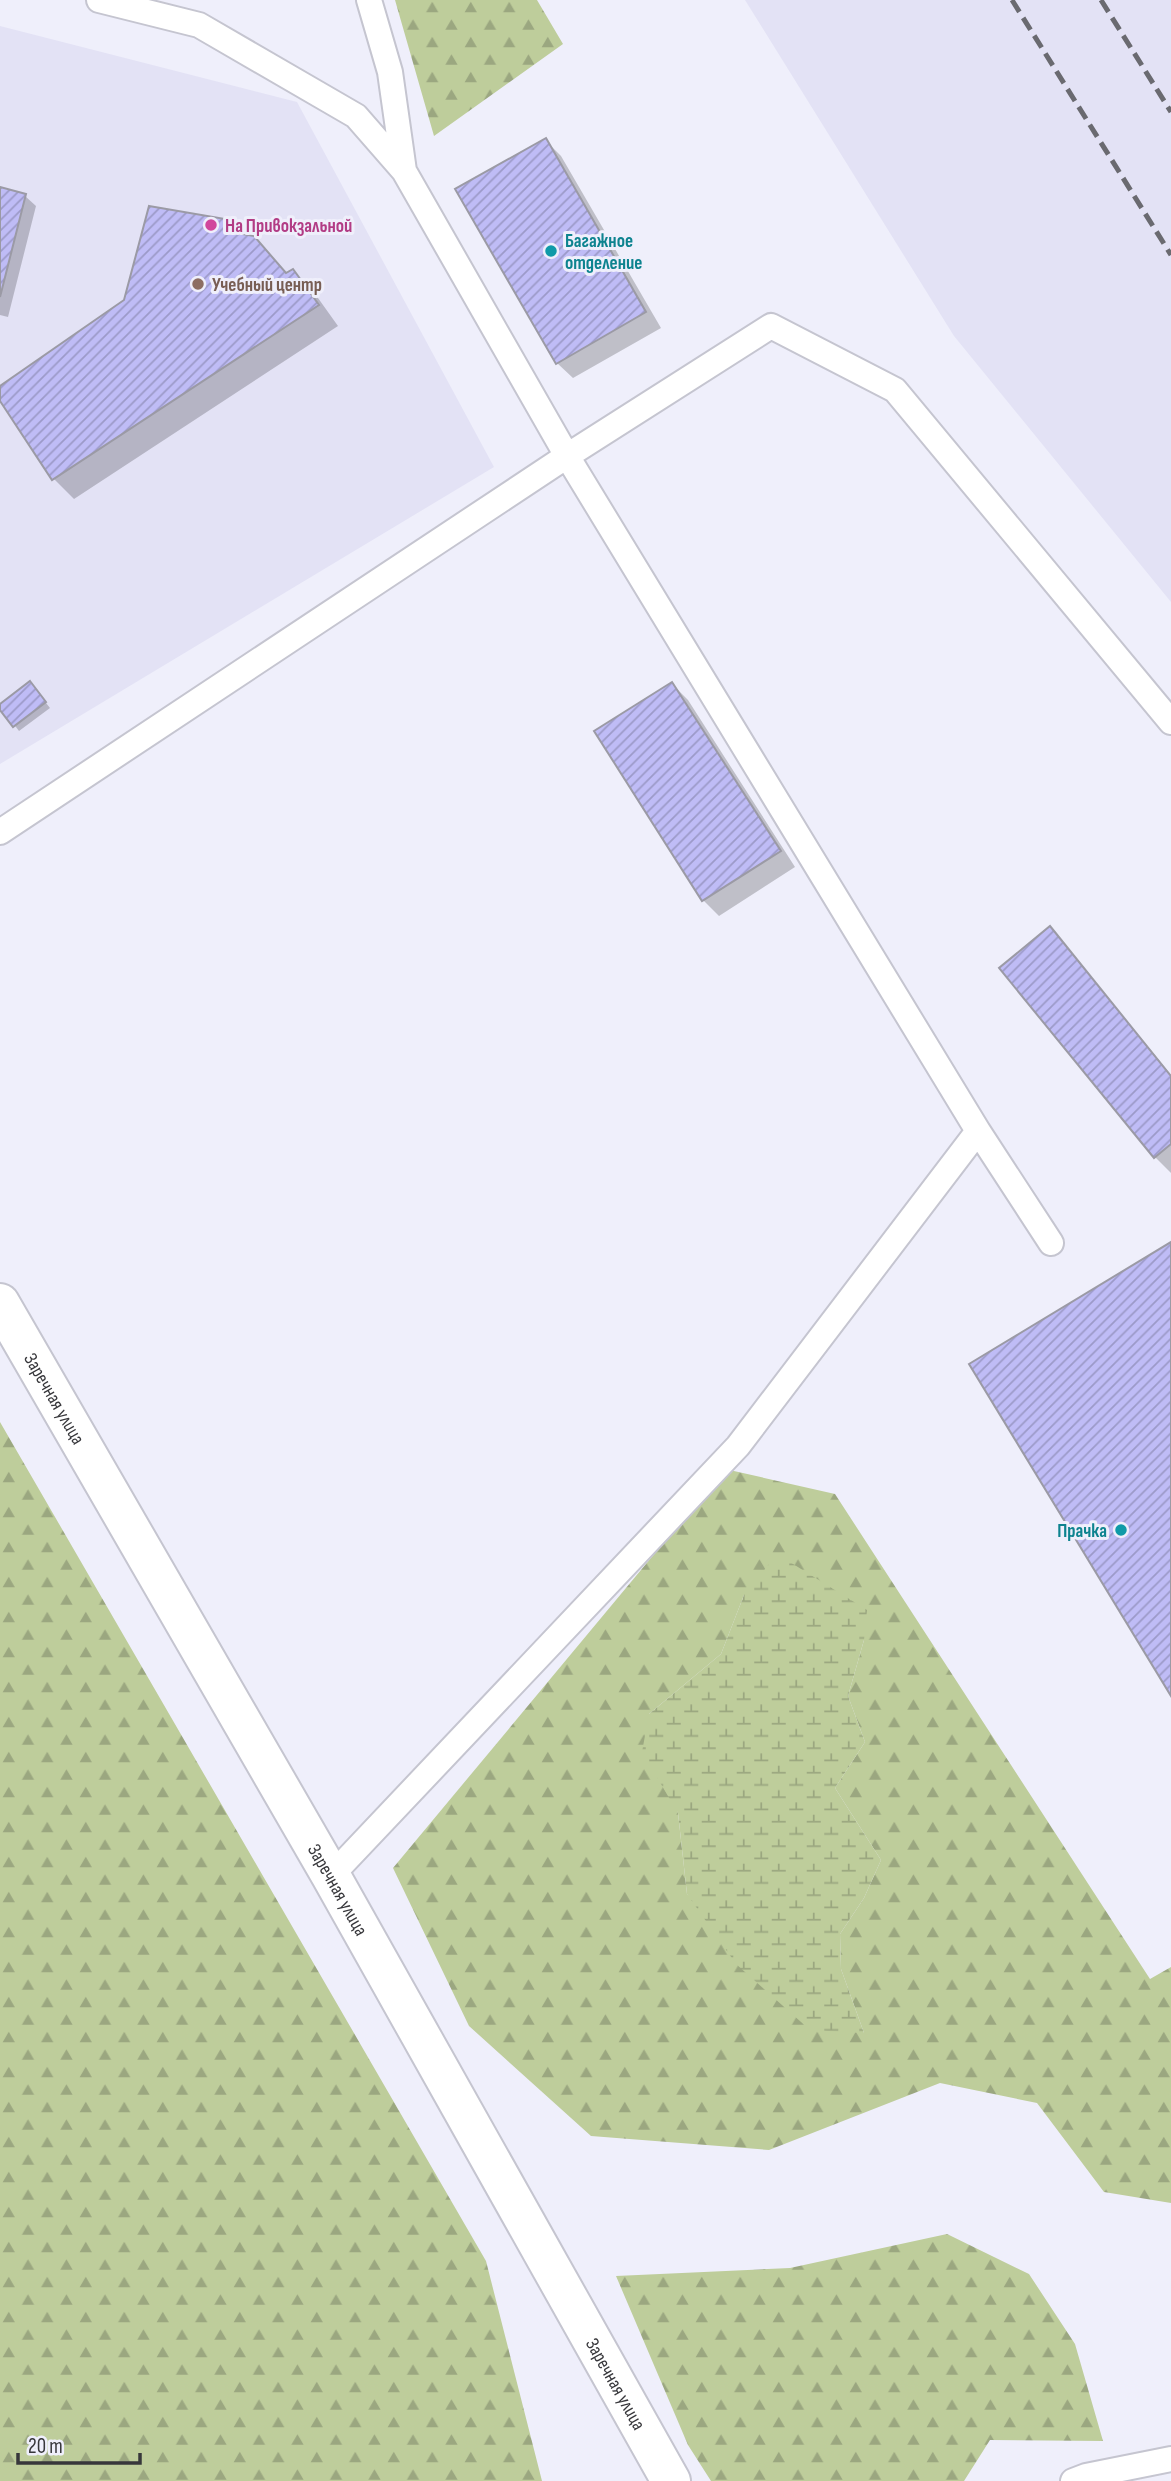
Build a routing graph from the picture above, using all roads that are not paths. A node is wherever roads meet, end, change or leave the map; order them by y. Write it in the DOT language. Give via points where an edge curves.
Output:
graph roads {
  1 [pos="99,0"];
  2 [pos="369,0"];
  3 [pos="404,171"];
  4 [pos="567,456"];
  5 [pos="1171,722"];
  6 [pos="0,832"];
  7 [pos="978,1131"];
  8 [pos="1051,1243"];
  9 [pos="0,1303"];
  10 [pos="331,1876"];
  11 [pos="1171,2459"];
  12 [pos="671,2481"];
  13 [pos="1073,2481"];
  1 -- 3 [label="lane" via="199,25 356,117"];
  2 -- 3 [label="lane" via="390,72"];
  3 -- 4 [label="lane"];
  4 -- 5 [label="lane" via="771,326 895,390"];
  4 -- 6 [label="lane"];
  4 -- 7 [label="lane"];
  7 -- 8 [label="lane"];
  7 -- 10 [label="lane" via="738,1446"];
  9 -- 10 [label="street, Заречная улица"];
  10 -- 12 [label="street, Заречная улица"];
  11 -- 13 [label="lane"];
}
